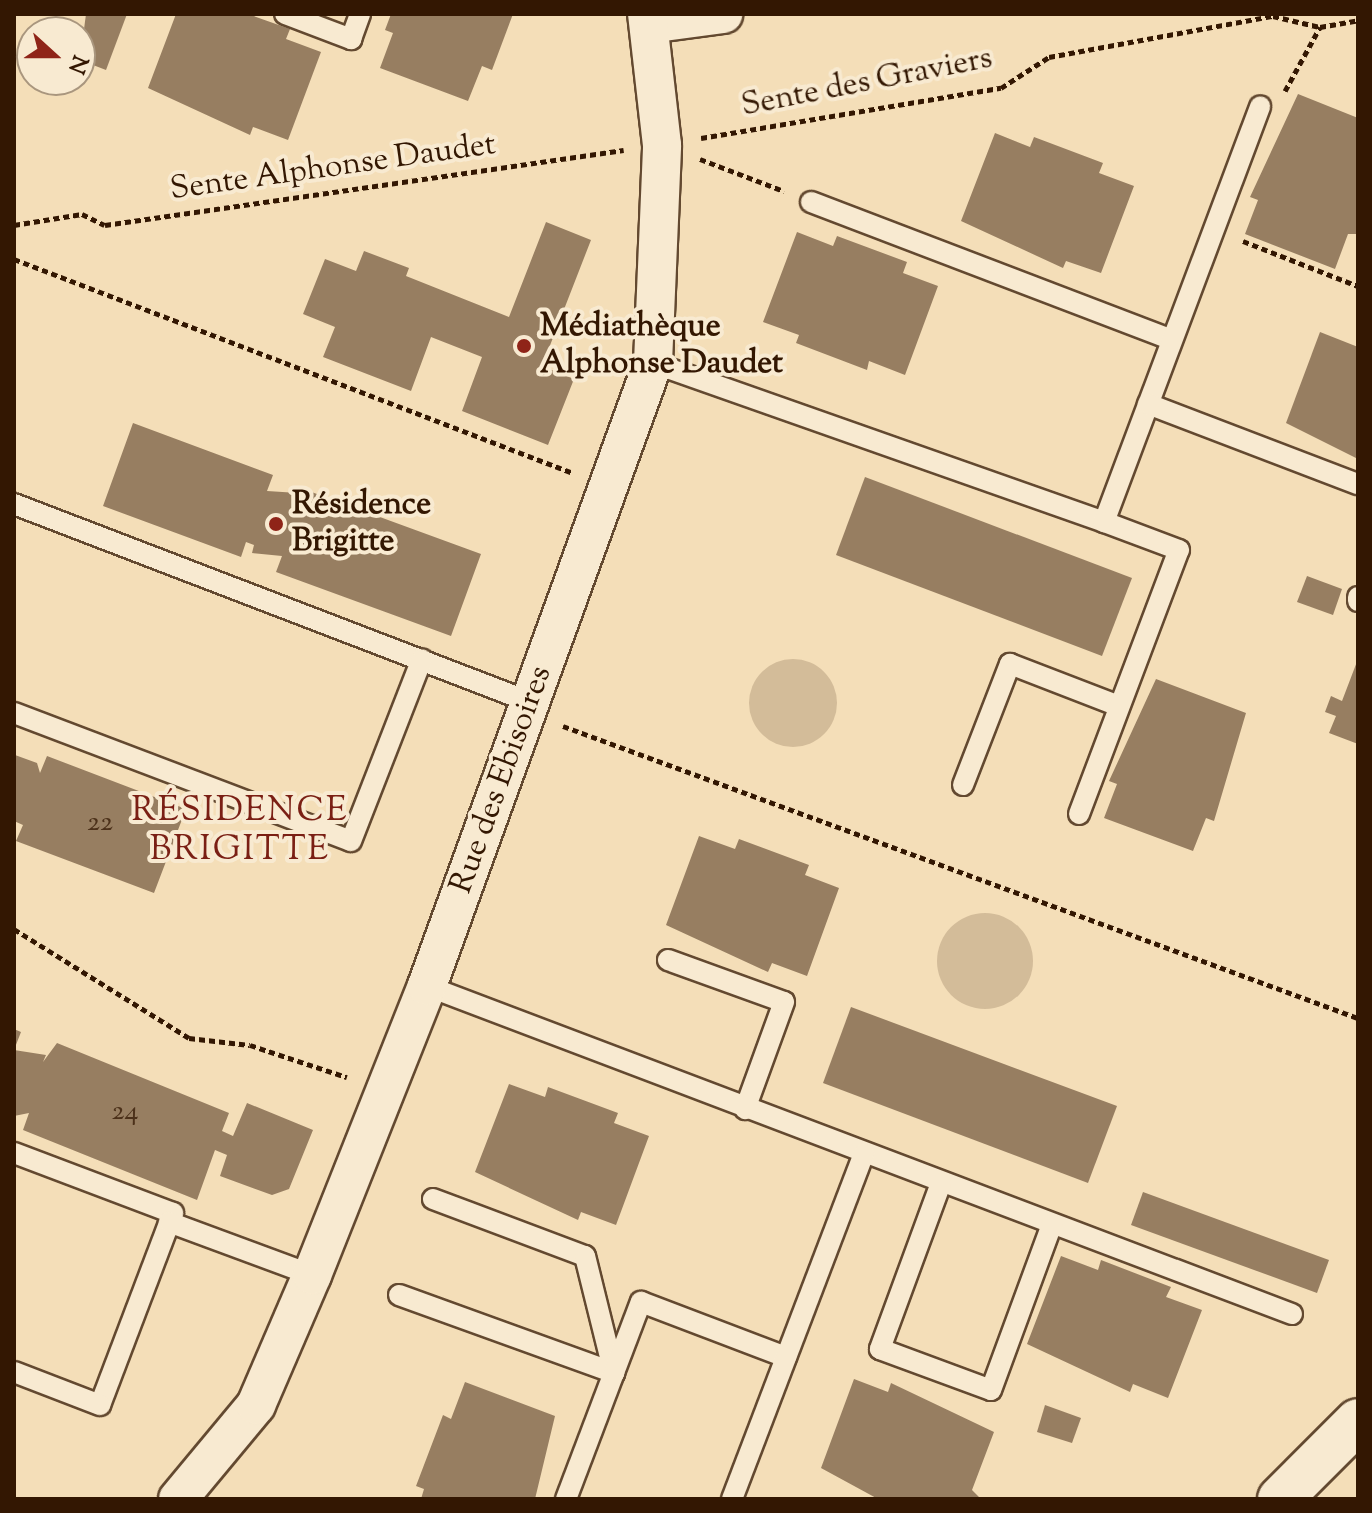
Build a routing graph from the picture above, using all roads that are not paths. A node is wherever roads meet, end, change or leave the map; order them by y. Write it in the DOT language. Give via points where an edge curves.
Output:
graph roads {
  1 [pos="285,14"];
  2 [pos="360,14"];
  3 [pos="723,14"];
  4 [pos="648,19"];
  5 [pos="1260,106"];
  6 [pos="811,202"];
  7 [pos="1172,340"];
  8 [pos="653,363"];
  9 [pos="1148,404"];
  10 [pos="1358,484"];
  11 [pos="14,504"];
  12 [pos="1104,522"];
  13 [pos="422,659"];
  14 [pos="530,702"];
  15 [pos="1119,706"];
  16 [pos="14,713"];
  17 [pos="963,785"];
  18 [pos="1079,814"];
  19 [pos="668,960"];
  20 [pos="427,986"];
  21 [pos="745,1109"];
  22 [pos="14,1153"];
  23 [pos="864,1153"];
  24 [pos="941,1183"];
  25 [pos="433,1199"];
  26 [pos="169,1222"];
  27 [pos="1052,1224"];
  28 [pos="312,1275"];
  29 [pos="399,1295"];
  30 [pos="1292,1314"];
  31 [pos="786,1357"];
  32 [pos="14,1372"];
  33 [pos="614,1373"];
  34 [pos="1358,1421"];
  35 [pos="194,1493"];
  36 [pos="566,1499"];
  37 [pos="732,1499"];
  38 [pos="1280,1499"];
  1 -- 2 [label="lane" via="351,39"];
  3 -- 4 [label="street"];
  4 -- 8 [label="street, Rue des Ebisoires" via="662,145"];
  5 -- 7 [label="lane"];
  6 -- 7 [label="lane"];
  7 -- 9 [label="lane"];
  8 -- 12 [label="lane"];
  8 -- 14 [label="street, Rue des Ebisoires"];
  9 -- 10 [label="lane"];
  9 -- 12 [label="lane"];
  11 -- 13 [label="lane"];
  12 -- 15 [label="lane" via="1179,550"];
  13 -- 14 [label="lane"];
  13 -- 16 [label="lane" via="351,841"];
  14 -- 20 [label="street, Rue des Ebisoires"];
  15 -- 17 [label="lane" via="1010,664"];
  15 -- 18 [label="lane"];
  19 -- 21 [label="lane" via="784,1002"];
  20 -- 21 [label="lane"];
  20 -- 28 [label="street, Rue des Ebisoires"];
  21 -- 23 [label="lane"];
  22 -- 26 [label="lane" via="173,1213"];
  23 -- 24 [label="lane"];
  23 -- 31 [label="lane"];
  24 -- 27 [label="lane"];
  24 -- 27 [label="lane" via="880,1349 991,1390"];
  25 -- 33 [label="lane" via="585,1256"];
  26 -- 28 [label="lane"];
  26 -- 32 [label="lane" via="100,1405"];
  27 -- 30 [label="lane"];
  28 -- 35 [label="street, Rue des Ebisoires" via="256,1405"];
  29 -- 33 [label="lane"];
  31 -- 33 [label="lane" via="641,1302"];
  31 -- 37 [label="lane"];
  33 -- 36 [label="lane"];
  34 -- 38 [label="main road"];
}
